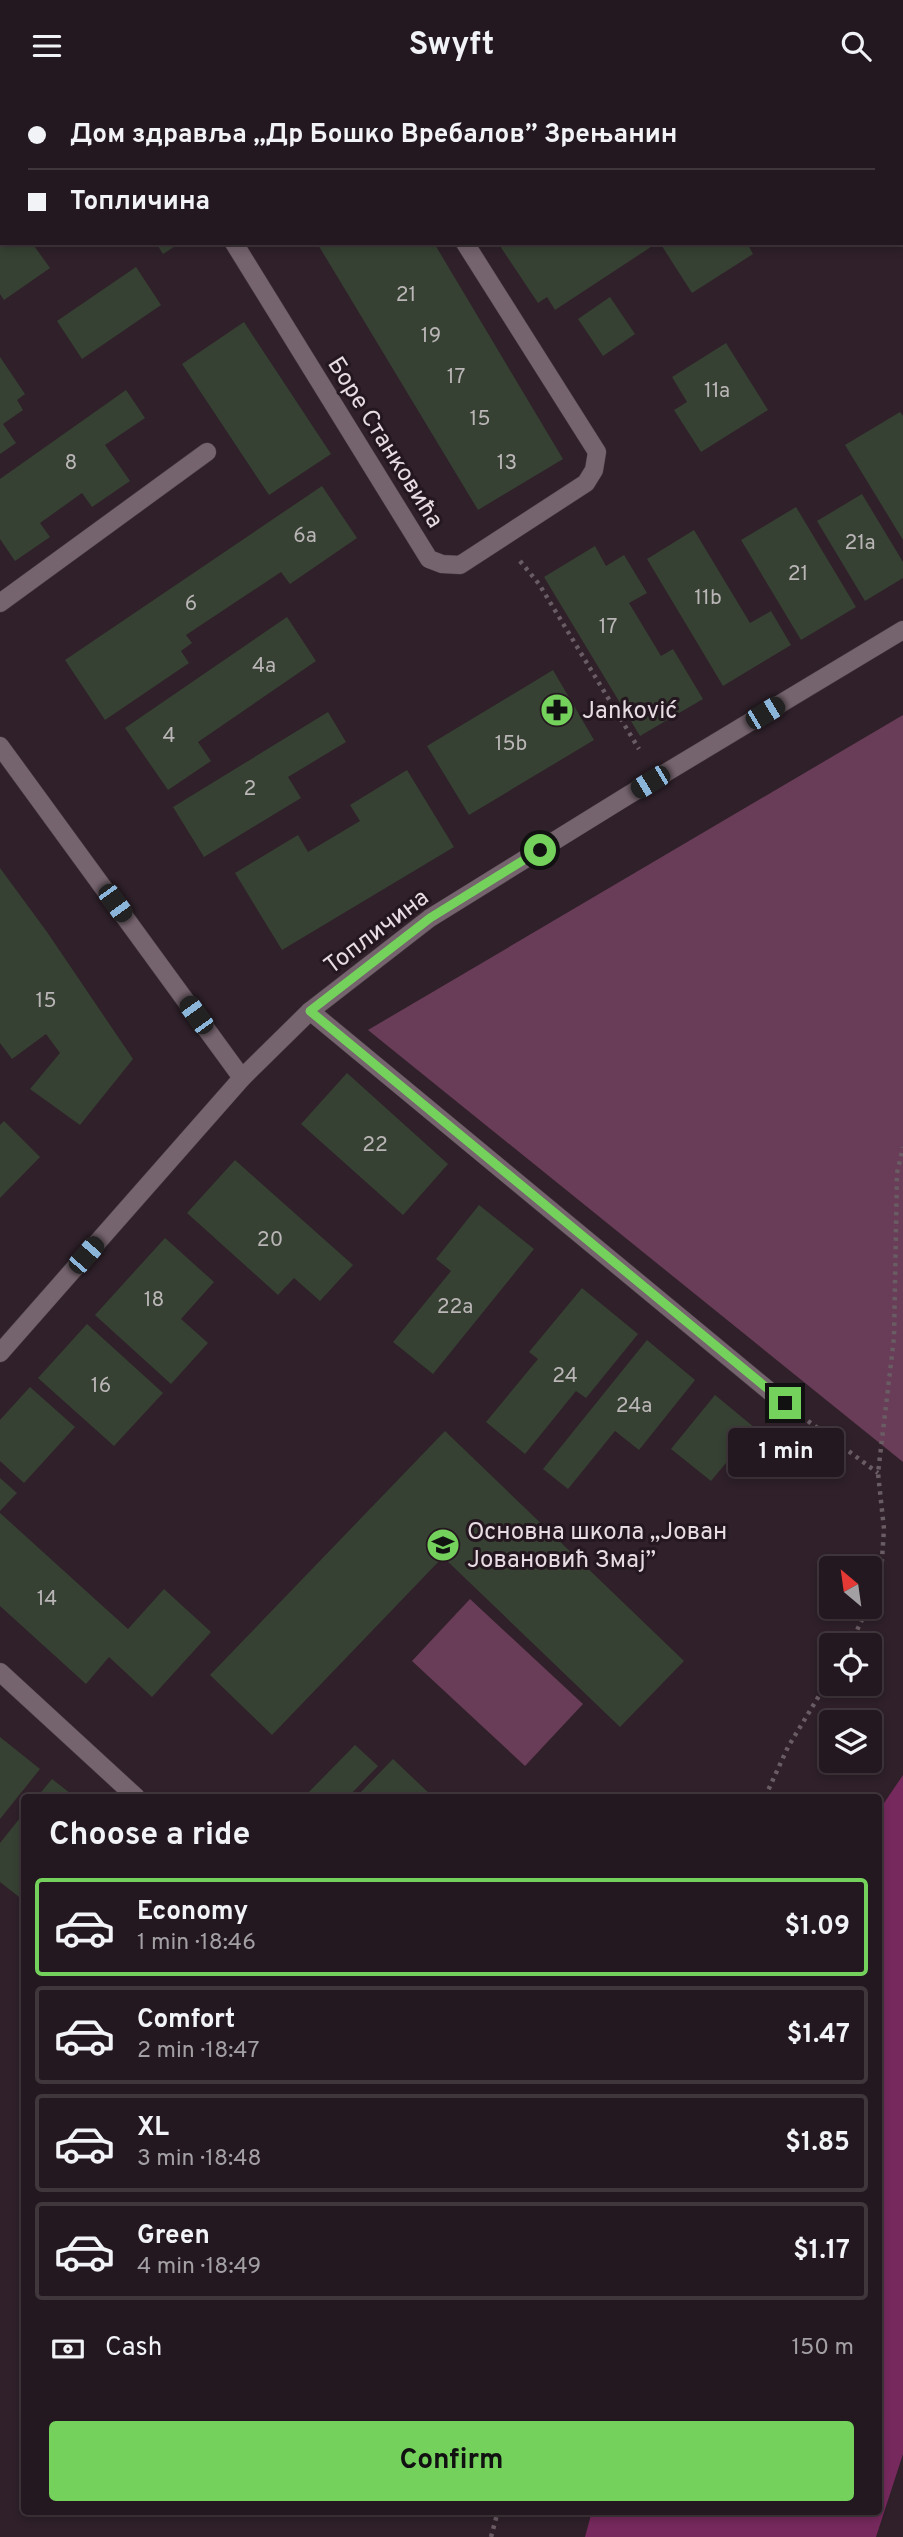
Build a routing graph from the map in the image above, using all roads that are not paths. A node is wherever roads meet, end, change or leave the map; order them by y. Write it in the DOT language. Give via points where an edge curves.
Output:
graph roads {
  1 [pos="235,245"];
  2 [pos="466,245"];
  3 [pos="207,452"];
  4 [pos="0,603"];
  5 [pos="903,630"];
  6 [pos="0,746"];
  7 [pos="310,1011"];
  8 [pos="242,1078"];
  9 [pos="0,1353"];
  10 [pos="785,1403"];
  11 [pos="0,1672"];
  12 [pos="133,1794"];
  1 -- 2 [label="street, Боре Станковића" via="429,559 460,565 586,483 597,452"];
  3 -- 4 [label="street"];
  5 -- 7 [label="street, Топличина" via="430,918"];
  6 -- 8 [label="street"];
  7 -- 8 [label="street, Топличина"];
  7 -- 10 [label="street"];
  8 -- 9 [label="street, Топличина"];
  11 -- 12 [label="street"];
}
